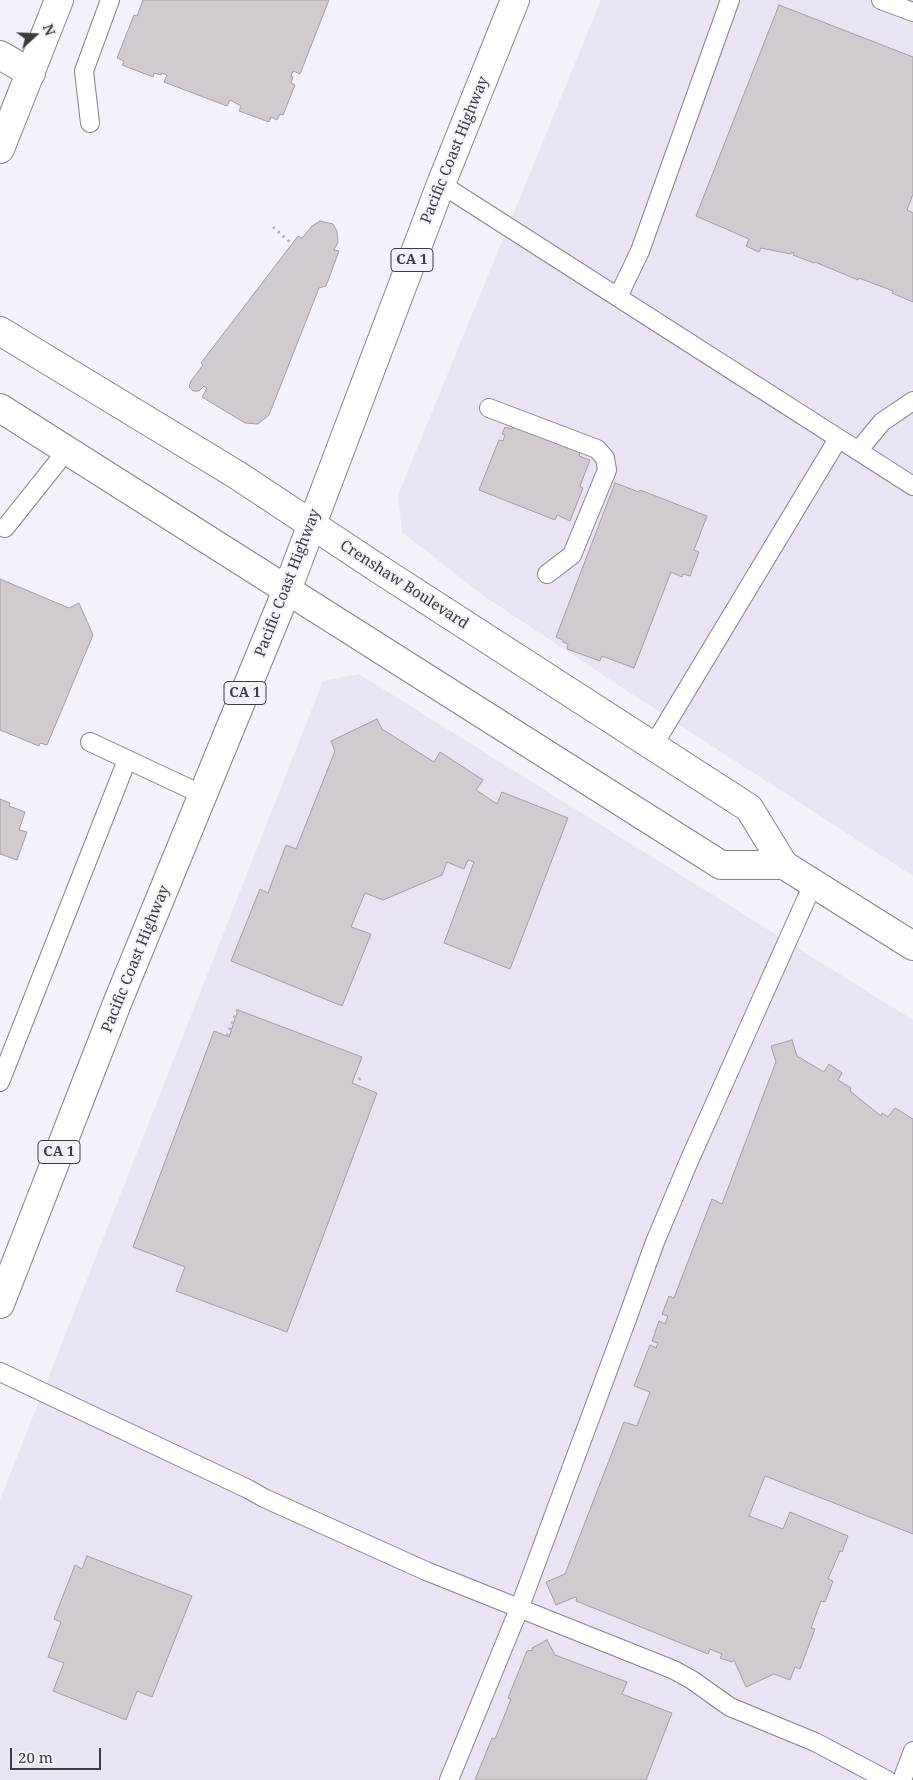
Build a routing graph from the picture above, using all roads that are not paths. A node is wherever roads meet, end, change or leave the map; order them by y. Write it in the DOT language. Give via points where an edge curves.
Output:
graph roads {
  1 [pos="59,0"];
  2 [pos="110,0"];
  3 [pos="515,0"];
  4 [pos="730,0"];
  5 [pos="882,0"];
  6 [pos="913,12"];
  7 [pos="0,55"];
  8 [pos="31,73"];
  9 [pos="90,122"];
  10 [pos="0,149"];
  11 [pos="441,184"];
  12 [pos="618,297"];
  13 [pos="0,331"];
  14 [pos="913,401"];
  15 [pos="0,408"];
  16 [pos="489,408"];
  17 [pos="838,439"];
  18 [pos="67,450"];
  19 [pos="858,451"];
  20 [pos="913,486"];
  21 [pos="311,524"];
  22 [pos="5,528"];
  23 [pos="547,574"];
  24 [pos="287,590"];
  25 [pos="90,742"];
  26 [pos="652,746"];
  27 [pos="127,760"];
  28 [pos="203,795"];
  29 [pos="784,865"];
  30 [pos="813,884"];
  31 [pos="913,946"];
  32 [pos="0,1082"];
  33 [pos="0,1304"];
  34 [pos="0,1372"];
  35 [pos="519,1609"];
  36 [pos="913,1752"];
  37 [pos="449,1780"];
  38 [pos="887,1780"];
  39 [pos="902,1780"];
  1 -- 8 [label="main road"];
  2 -- 9 [label="lane" via="84,71"];
  3 -- 11 [label="main road, Pacific Coast Highway / CA 1"];
  4 -- 12 [label="lane" via="640,251"];
  5 -- 6 [label="lane"];
  7 -- 8 [label="main road"];
  8 -- 10 [label="main road"];
  11 -- 12 [label="lane"];
  11 -- 21 [label="main road, Pacific Coast Highway / CA 1"];
  12 -- 17 [label="lane"];
  13 -- 21 [label="main road, Crenshaw Boulevard" via="237,475"];
  14 -- 19 [label="lane" via="882,422"];
  15 -- 18 [label="main road"];
  16 -- 23 [label="lane" via="597,449 605,458 607,470 572,555"];
  17 -- 19 [label="lane"];
  17 -- 26 [label="lane"];
  18 -- 22 [label="lane"];
  18 -- 24 [label="main road"];
  19 -- 20 [label="lane"];
  21 -- 24 [label="main road, Pacific Coast Highway / CA 1"];
  21 -- 26 [label="main road, Crenshaw Boulevard"];
  24 -- 28 [label="main road, Pacific Coast Highway / CA 1"];
  24 -- 29 [label="main road" via="721,865"];
  25 -- 27 [label="lane"];
  26 -- 29 [label="main road, Crenshaw Boulevard" via="749,808"];
  27 -- 28 [label="lane"];
  27 -- 32 [label="lane"];
  28 -- 33 [label="main road, Pacific Coast Highway / CA 1" via="118,1001"];
  29 -- 30 [label="main road, Crenshaw Boulevard"];
  30 -- 31 [label="main road, Crenshaw Boulevard"];
  30 -- 35 [label="lane" via="655,1242"];
  34 -- 35 [label="lane" via="339,1533"];
  35 -- 37 [label="lane"];
  35 -- 38 [label="lane" via="674,1670 730,1707 815,1742"];
  36 -- 39 [label="lane"];
}
